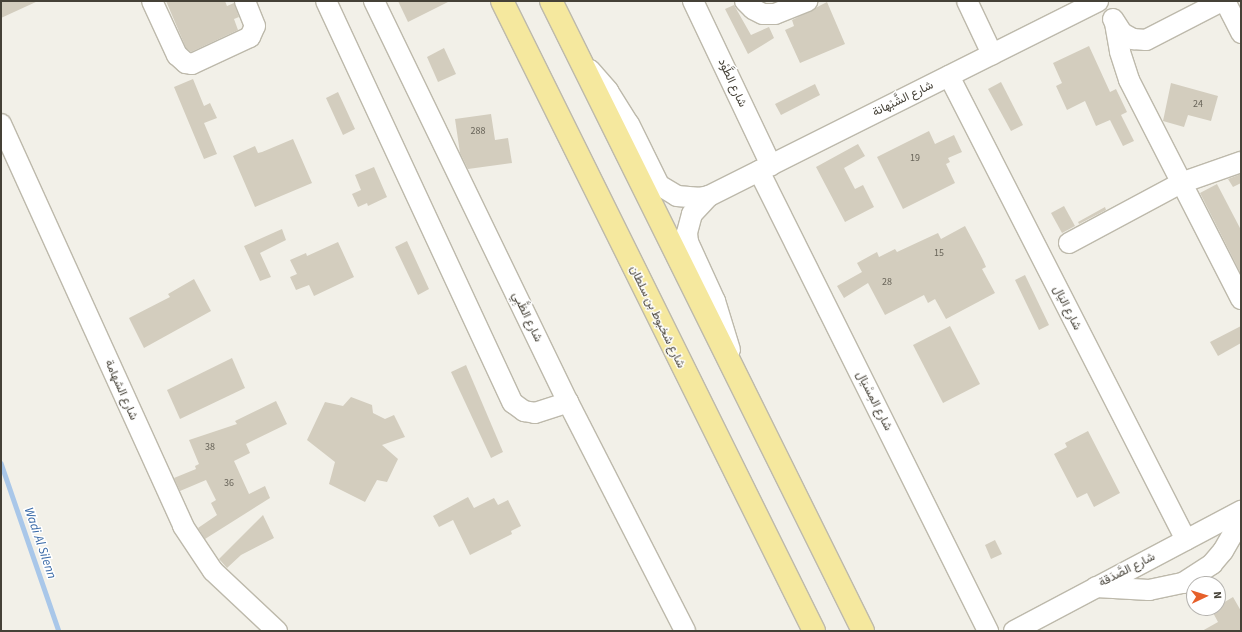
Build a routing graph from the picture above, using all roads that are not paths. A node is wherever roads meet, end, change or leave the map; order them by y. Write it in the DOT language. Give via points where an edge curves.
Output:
graph roads {
  1 [pos="152,1"];
  2 [pos="245,1"];
  3 [pos="326,1"];
  4 [pos="374,1"];
  5 [pos="502,1"];
  6 [pos="551,1"];
  7 [pos="745,1"];
  8 [pos="808,1"];
  9 [pos="967,1"];
  10 [pos="1098,1"];
  11 [pos="1104,1"];
  12 [pos="1222,1"];
  13 [pos="1225,1"];
  14 [pos="701,4"];
  15 [pos="1115,23"];
  16 [pos="1241,33"];
  17 [pos="992,54"];
  18 [pos="580,60"];
  19 [pos="949,76"];
  20 [pos="1,124"];
  21 [pos="1241,162"];
  22 [pos="765,168"];
  23 [pos="1181,183"];
  24 [pos="709,196"];
  25 [pos="1069,243"];
  26 [pos="1241,299"];
  27 [pos="735,377"];
  28 [pos="568,402"];
  29 [pos="1241,511"];
  30 [pos="1241,520"];
  31 [pos="1186,540"];
  32 [pos="1095,587"];
  33 [pos="277,631"];
  34 [pos="685,631"];
  35 [pos="814,631"];
  36 [pos="863,631"];
  37 [pos="988,631"];
  38 [pos="1014,631"];
  1 -- 2 [label="street" via="177,55 186,63 192,64 250,37 255,26"];
  3 -- 28 [label="street" via="513,403 524,411 535,413"];
  4 -- 28 [label="street, شارع الظَّبِي"];
  5 -- 35 [label="main road, شارع شخبوط بن سلطان"];
  6 -- 18 [label="main road"];
  7 -- 8 [label="street" via="763,14 775,14"];
  9 -- 17 [label="street"];
  10 -- 17 [label="street, شارع الشَّبْهانة"];
  11 -- 15 [label="street"];
  12 -- 15 [label="street" via="1146,40 1133,39 1122,33"];
  13 -- 16 [label="street"];
  14 -- 22 [label="street, شارع الطَّوْد"];
  15 -- 23 [label="street" via="1120,52 1129,80"];
  17 -- 19 [label="street, شارع الشَّبْهانة"];
  18 -- 24 [label="street, شارع الشَّبْهانة" via="596,76 619,107 659,184 677,196"];
  18 -- 27 [label="main road"];
  19 -- 22 [label="street, شارع الشَّبْهانة"];
  19 -- 31 [label="street, شارع اليَال"];
  20 -- 33 [label="street, شارع الشهامة" via="183,526 213,571"];
  21 -- 23 [label="street"];
  22 -- 24 [label="street, شارع الشَّبْهانة"];
  22 -- 37 [label="street, شارع المِسْيَال"];
  23 -- 25 [label="street"];
  23 -- 26 [label="street"];
  24 -- 27 [label="street, شارع الشَّبْهانة" via="692,214 687,237 722,320"];
  27 -- 36 [label="main road"];
  28 -- 34 [label="street, شارع الظَّبِي"];
  29 -- 31 [label="street, شارع الصَّدَقة"];
  30 -- 32 [label="street" via="1223,551 1212,564 1183,583 1149,590"];
  31 -- 32 [label="street, شارع الصَّدَقة"];
  32 -- 38 [label="street, شارع الصَّدَقة"];
}
